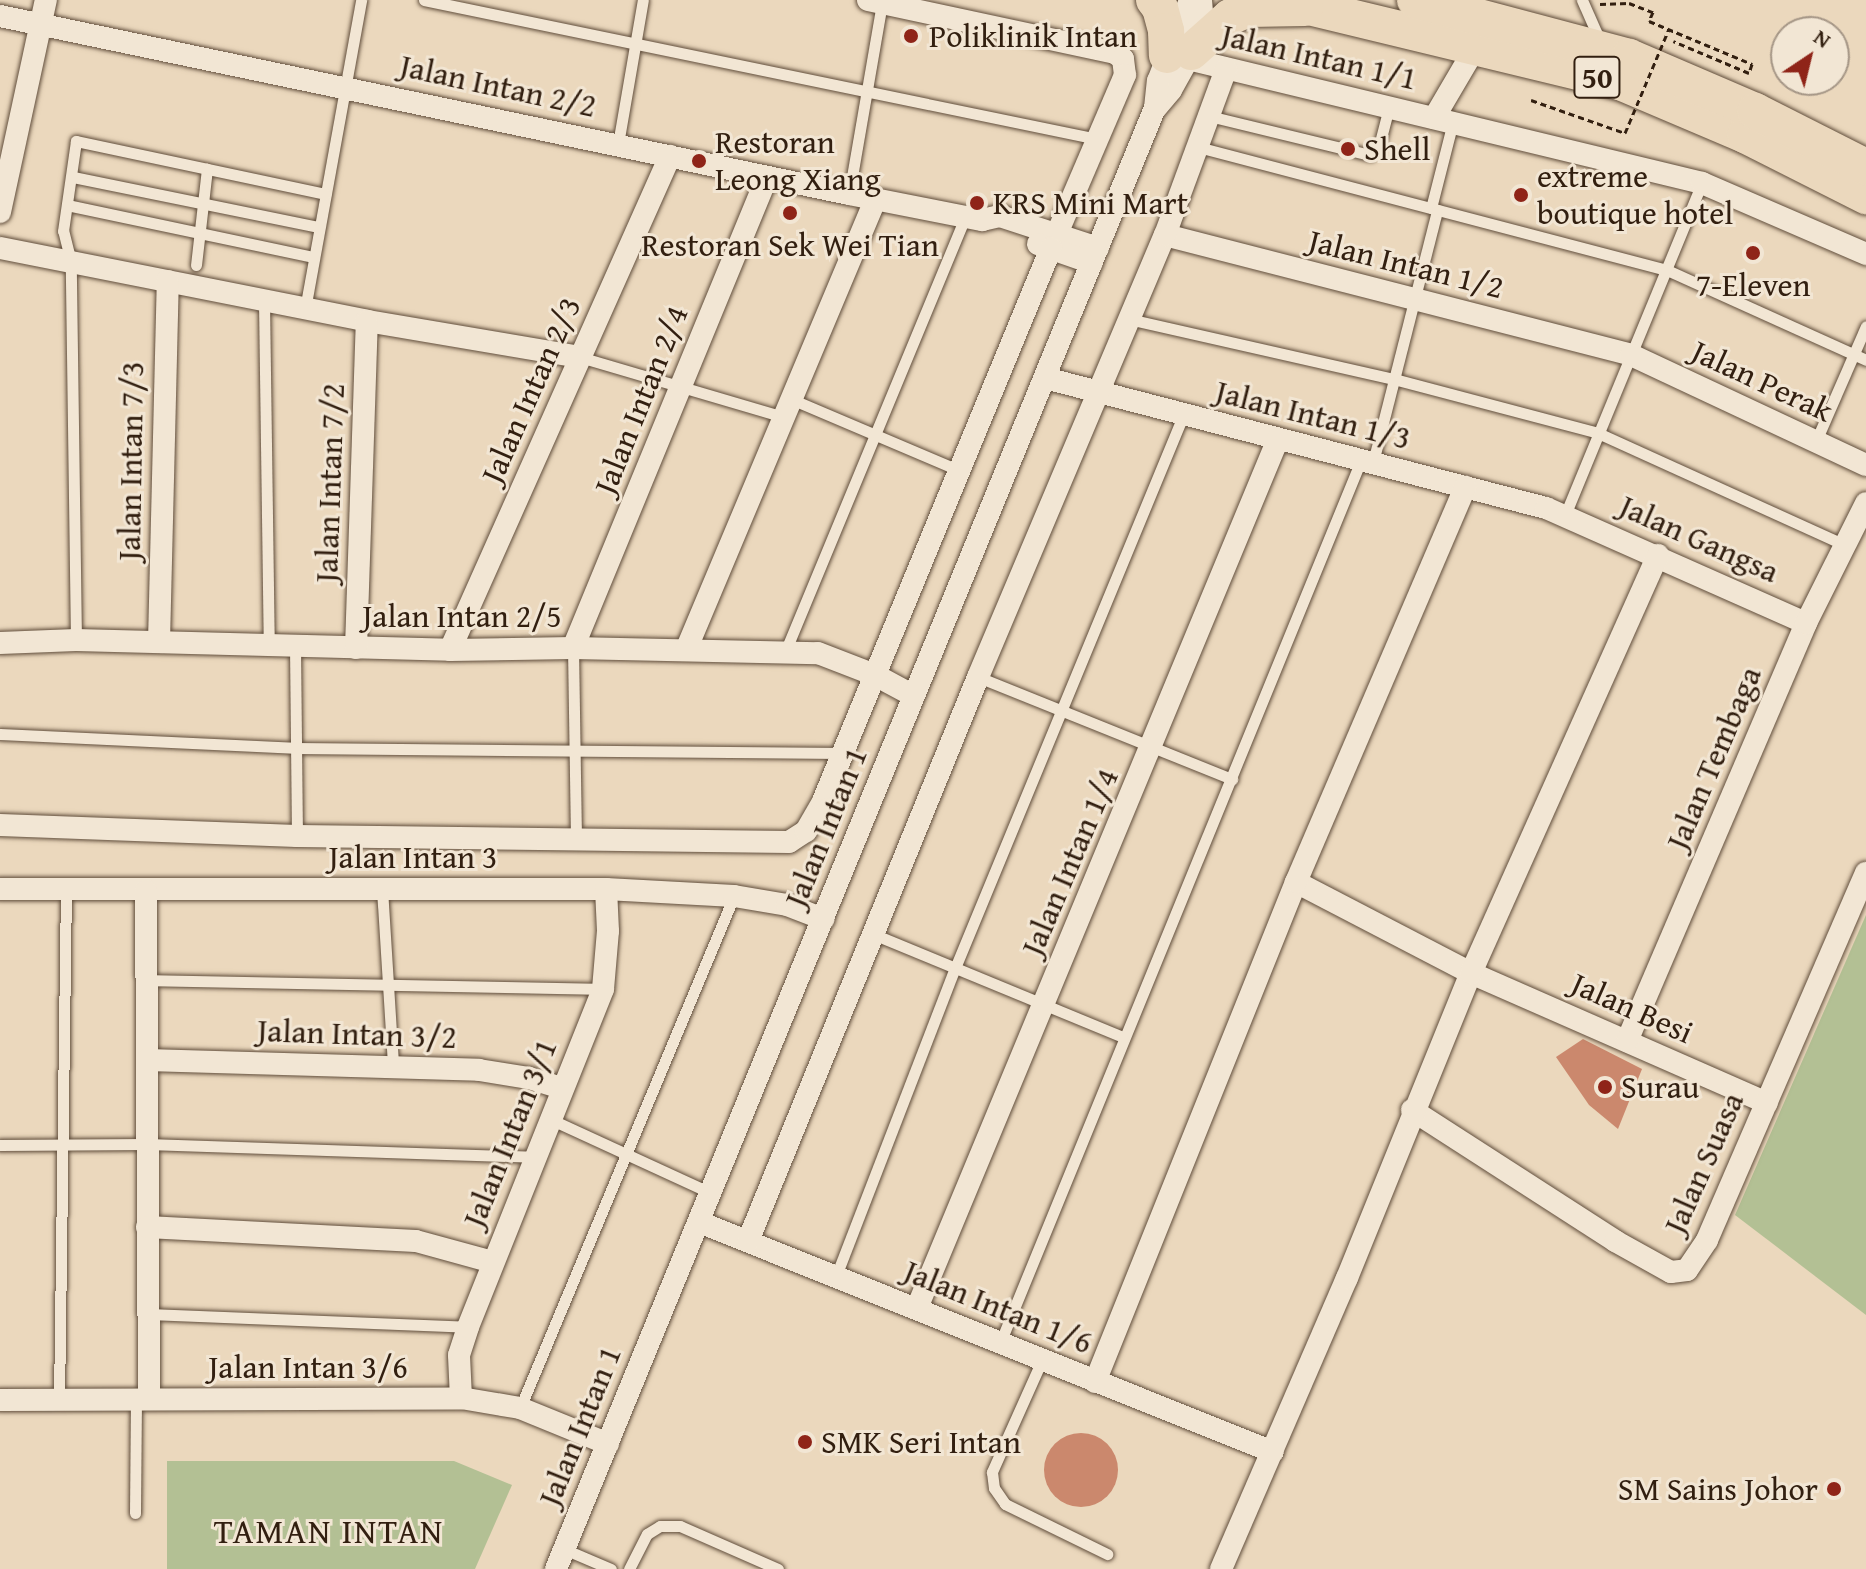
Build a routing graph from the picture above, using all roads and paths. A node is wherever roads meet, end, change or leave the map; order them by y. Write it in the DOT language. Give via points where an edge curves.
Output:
graph roads {
  1 [pos="46,0"];
  2 [pos="361,0"];
  3 [pos="424,0"];
  4 [pos="643,0"];
  5 [pos="1154,0"];
  6 [pos="1190,0"];
  7 [pos="1201,0"];
  8 [pos="1415,0"];
  9 [pos="875,2"];
  10 [pos="1583,3"];
  11 [pos="1295,4"];
  12 [pos="0,16"];
  13 [pos="41,23"];
  14 [pos="1669,29"];
  15 [pos="1673,41"];
  16 [pos="636,44"];
  17 [pos="1475,48"];
  18 [pos="1604,51"];
  19 [pos="1182,55"];
  20 [pos="1226,69"];
  21 [pos="345,87"];
  22 [pos="867,91"];
  23 [pos="1531,100"];
  24 [pos="1389,107"];
  25 [pos="1209,116"];
  26 [pos="1443,120"];
  27 [pos="1097,139"];
  28 [pos="618,144"];
  29 [pos="1198,147"];
  30 [pos="670,156"];
  31 [pos="1866,167"];
  32 [pos="207,169"];
  33 [pos="73,177"];
  34 [pos="767,177"];
  35 [pos="1702,183"];
  36 [pos="325,194"];
  37 [pos="849,194"];
  38 [pos="1866,196"];
  39 [pos="876,199"];
  40 [pos="202,203"];
  41 [pos="67,205"];
  42 [pos="1434,209"];
  43 [pos="0,212"];
  44 [pos="974,218"];
  45 [pos="319,227"];
  46 [pos="199,231"];
  47 [pos="1165,235"];
  48 [pos="1054,241"];
  49 [pos="0,248"];
  50 [pos="1866,254"];
  51 [pos="1095,255"];
  52 [pos="313,257"];
  53 [pos="71,262"];
  54 [pos="196,265"];
  55 [pos="1667,270"];
  56 [pos="168,281"];
  57 [pos="1414,300"];
  58 [pos="264,301"];
  59 [pos="305,309"];
  60 [pos="1128,319"];
  61 [pos="367,321"];
  62 [pos="1866,326"];
  63 [pos="1853,354"];
  64 [pos="1631,355"];
  65 [pos="580,357"];
  66 [pos="1866,360"];
  67 [pos="1045,378"];
  68 [pos="1394,379"];
  69 [pos="681,387"];
  70 [pos="1096,393"];
  71 [pos="787,408"];
  72 [pos="1183,416"];
  73 [pos="1598,433"];
  74 [pos="875,435"];
  75 [pos="1278,439"];
  76 [pos="1816,441"];
  77 [pos="1367,461"];
  78 [pos="1866,465"];
  79 [pos="958,470"];
  80 [pos="1465,487"];
  81 [pos="1866,503"];
  82 [pos="1565,515"];
  83 [pos="1845,545"];
  84 [pos="1658,555"];
  85 [pos="1806,623"];
  86 [pos="76,640"];
  87 [pos="159,642"];
  88 [pos="0,643"];
  89 [pos="269,645"];
  90 [pos="295,646"];
  91 [pos="356,648"];
  92 [pos="573,648"];
  93 [pos="450,650"];
  94 [pos="686,650"];
  95 [pos="785,652"];
  96 [pos="875,675"];
  97 [pos="978,677"];
  98 [pos="914,696"];
  99 [pos="1060,711"];
  100 [pos="0,734"];
  101 [pos="1153,745"];
  102 [pos="294,748"];
  103 [pos="573,751"];
  104 [pos="843,753"];
  105 [pos="1232,779"];
  106 [pos="0,825"];
  107 [pos="297,836"];
  108 [pos="576,839"];
  109 [pos="1866,873"];
  110 [pos="1296,882"];
  111 [pos="0,889"];
  112 [pos="382,889"];
  113 [pos="606,889"];
  114 [pos="66,890"];
  115 [pos="146,891"];
  116 [pos="734,896"];
  117 [pos="823,919"];
  118 [pos="873,934"];
  119 [pos="955,968"];
  120 [pos="1471,973"];
  121 [pos="146,980"];
  122 [pos="386,982"];
  123 [pos="603,989"];
  124 [pos="1045,1004"];
  125 [pos="1123,1037"];
  126 [pos="1627,1041"];
  127 [pos="147,1060"];
  128 [pos="393,1065"];
  129 [pos="562,1088"];
  130 [pos="1767,1103"];
  131 [pos="1412,1110"];
  132 [pos="549,1119"];
  133 [pos="147,1144"];
  134 [pos="0,1145"];
  135 [pos="62,1146"];
  136 [pos="628,1154"];
  137 [pos="533,1157"];
  138 [pos="711,1193"];
  139 [pos="699,1222"];
  140 [pos="147,1227"];
  141 [pos="748,1241"];
  142 [pos="492,1262"];
  143 [pos="836,1276"];
  144 [pos="917,1308"];
  145 [pos="147,1314"];
  146 [pos="468,1327"];
  147 [pos="1000,1343"];
  148 [pos="1042,1360"];
  149 [pos="1095,1382"];
  150 [pos="461,1398"];
  151 [pos="142,1399"];
  152 [pos="0,1400"];
  153 [pos="59,1401"];
  154 [pos="520,1408"];
  155 [pos="608,1444"];
  156 [pos="1273,1452"];
  157 [pos="135,1513"];
  158 [pos="1107,1554"];
  159 [pos="560,1559"];
  160 [pos="611,1569"];
  161 [pos="629,1569"];
  162 [pos="778,1569"];
  163 [pos="1221,1569"];
  1 -- 13 [label="street"];
  2 -- 21 [label="lane"];
  3 -- 16 [label="lane"];
  4 -- 16 [label="lane"];
  5 -- 19 [label="highway"];
  6 -- 19 [label="street, Jalan Intan 1"];
  7 -- 19 [label="street, Jalan Intan 1"];
  8 -- 18 [label="highway, 50"];
  9 -- 22 [label="lane"];
  9 -- 27 [label="street" via="1115,53 1123,59 1125,75"];
  10 -- 14 [label="path" via="1629,3 1653,12 1649,21"];
  10 -- 18 [label="lane"];
  11 -- 17 [label="highway, 50"];
  11 -- 19 [label="highway" via="1249,9 1230,17"];
  12 -- 13 [label="street, Jalan Intan 2/2"];
  13 -- 21 [label="street, Jalan Intan 2/2"];
  13 -- 43 [label="street"];
  14 -- 15 [label="path" via="1752,64 1749,73"];
  14 -- 23 [label="path, bridge" via="1625,133"];
  16 -- 22 [label="lane"];
  16 -- 28 [label="lane"];
  17 -- 26 [label="street"];
  17 -- 38 [label="highway, 50" via="1620,82 1745,135"];
  18 -- 31 [label="highway, 50" via="1755,111"];
  19 -- 20 [label="street, Jalan Intan 1/1"];
  19 -- 51 [label="street, Jalan Intan 1"];
  20 -- 24 [label="street, Jalan Intan 1/1"];
  20 -- 25 [label="street"];
  21 -- 28 [label="street, Jalan Intan 2/2"];
  21 -- 36 [label="lane"];
  22 -- 27 [label="lane"];
  22 -- 37 [label="lane"];
  24 -- 25 [label="lane" via="1379,146 1370,155"];
  24 -- 26 [label="street, Jalan Intan 1/1"];
  25 -- 29 [label="street"];
  26 -- 35 [label="street, Jalan Intan 1/1"];
  26 -- 42 [label="lane"];
  27 -- 48 [label="street"];
  28 -- 30 [label="street, Jalan Intan 2/2"];
  29 -- 42 [label="lane"];
  29 -- 47 [label="street"];
  30 -- 34 [label="street, Jalan Intan 2/2"];
  30 -- 65 [label="street, Jalan Intan 2/3"];
  32 -- 33 [label="lane" via="76,141"];
  32 -- 36 [label="lane"];
  32 -- 40 [label="lane"];
  33 -- 40 [label="lane"];
  33 -- 41 [label="lane"];
  34 -- 37 [label="street, Jalan Intan 2/2"];
  34 -- 69 [label="street, Jalan Intan 2/4"];
  35 -- 50 [label="street, Jalan Intan 1/1"];
  35 -- 55 [label="lane"];
  36 -- 45 [label="lane"];
  37 -- 39 [label="street, Jalan Intan 2/2"];
  39 -- 44 [label="street, Jalan Intan 2/2"];
  39 -- 71 [label="street"];
  40 -- 45 [label="lane"];
  40 -- 46 [label="lane"];
  41 -- 46 [label="lane"];
  41 -- 53 [label="lane" via="63,231"];
  42 -- 55 [label="lane"];
  42 -- 57 [label="lane"];
  44 -- 48 [label="street, Jalan Intan 2/2" via="998,231"];
  44 -- 74 [label="lane"];
  45 -- 52 [label="lane"];
  46 -- 52 [label="lane"];
  46 -- 54 [label="lane"];
  47 -- 57 [label="street, Jalan Intan 1/2"];
  47 -- 60 [label="street"];
  48 -- 51 [label="street, Jalan Intan 2/2"];
  48 -- 79 [label="street"];
  49 -- 53 [label="street"];
  51 -- 67 [label="street, Jalan Intan 1"];
  52 -- 59 [label="lane"];
  53 -- 56 [label="street"];
  53 -- 86 [label="lane"];
  55 -- 63 [label="lane"];
  55 -- 64 [label="lane"];
  56 -- 58 [label="street"];
  56 -- 87 [label="street, Jalan Intan 7/3"];
  57 -- 64 [label="street, Jalan Intan 1/2"];
  57 -- 68 [label="lane"];
  58 -- 59 [label="street"];
  58 -- 89 [label="lane"];
  59 -- 61 [label="street"];
  60 -- 68 [label="lane"];
  60 -- 70 [label="street"];
  61 -- 65 [label="street"];
  61 -- 91 [label="street, Jalan Intan 7/2"];
  62 -- 63 [label="lane"];
  63 -- 66 [label="lane"];
  63 -- 76 [label="lane"];
  64 -- 73 [label="lane"];
  64 -- 76 [label="street, Jalan Perak"];
  65 -- 69 [label="lane"];
  65 -- 93 [label="street, Jalan Intan 2/3"];
  67 -- 70 [label="street, Jalan Intan 1/3"];
  67 -- 98 [label="street, Jalan Intan 1"];
  68 -- 73 [label="lane"];
  68 -- 77 [label="lane"];
  69 -- 71 [label="lane"];
  69 -- 92 [label="street, Jalan Intan 2/4"];
  70 -- 72 [label="street, Jalan Intan 1/3"];
  70 -- 97 [label="street"];
  71 -- 74 [label="lane"];
  71 -- 94 [label="street"];
  72 -- 75 [label="street, Jalan Intan 1/3"];
  72 -- 99 [label="lane"];
  73 -- 82 [label="lane"];
  73 -- 83 [label="lane"];
  74 -- 79 [label="lane"];
  74 -- 95 [label="lane"];
  75 -- 77 [label="street, Jalan Intan 1/3"];
  75 -- 101 [label="street, Jalan Intan 1/4"];
  76 -- 78 [label="street, Jalan Perak"];
  77 -- 80 [label="street, Jalan Intan 1/3"];
  77 -- 105 [label="lane"];
  79 -- 96 [label="street"];
  80 -- 82 [label="street, Jalan Intan 1/3"];
  80 -- 110 [label="street"];
  81 -- 83 [label="street, Jalan Tembaga"];
  82 -- 84 [label="street, Jalan Gangsa"];
  83 -- 85 [label="street, Jalan Tembaga"];
  84 -- 85 [label="street, Jalan Gangsa"];
  84 -- 120 [label="street"];
  85 -- 126 [label="street, Jalan Tembaga"];
  86 -- 87 [label="street, Jalan Intan 2/5"];
  86 -- 88 [label="street, Jalan Intan 2/5"];
  87 -- 89 [label="street, Jalan Intan 2/5"];
  89 -- 90 [label="street, Jalan Intan 2/5"];
  90 -- 91 [label="street, Jalan Intan 2/5"];
  90 -- 102 [label="lane"];
  91 -- 93 [label="street, Jalan Intan 2/5"];
  92 -- 93 [label="street, Jalan Intan 2/5"];
  92 -- 94 [label="street, Jalan Intan 2/5"];
  92 -- 103 [label="lane"];
  94 -- 95 [label="street, Jalan Intan 2/5"];
  95 -- 96 [label="street, Jalan Intan 2/5" via="818,653"];
  96 -- 98 [label="street, Jalan Intan 2/5"];
  96 -- 104 [label="street"];
  97 -- 99 [label="lane"];
  97 -- 118 [label="street"];
  98 -- 117 [label="street, Jalan Intan 1"];
  99 -- 101 [label="lane"];
  99 -- 119 [label="lane"];
  100 -- 102 [label="lane"];
  101 -- 105 [label="lane"];
  101 -- 124 [label="street, Jalan Intan 1/4"];
  102 -- 103 [label="lane"];
  102 -- 107 [label="lane"];
  103 -- 104 [label="lane"];
  103 -- 108 [label="lane"];
  104 -- 108 [label="street" via="806,831 789,842"];
  105 -- 125 [label="lane"];
  106 -- 107 [label="street"];
  107 -- 108 [label="street"];
  109 -- 130 [label="street, Jalan Suasa"];
  110 -- 120 [label="street, Jalan Besi"];
  110 -- 149 [label="street"];
  111 -- 114 [label="street, Jalan Intan 3"];
  112 -- 113 [label="street, Jalan Intan 3"];
  112 -- 115 [label="street, Jalan Intan 3"];
  112 -- 122 [label="lane"];
  113 -- 116 [label="street, Jalan Intan 3"];
  113 -- 123 [label="street, Jalan Intan 3/1"];
  114 -- 115 [label="street, Jalan Intan 3"];
  114 -- 135 [label="lane"];
  115 -- 121 [label="street"];
  116 -- 117 [label="street, Jalan Intan 3" via="787,905"];
  116 -- 136 [label="lane"];
  117 -- 138 [label="street, Jalan Intan 1"];
  118 -- 119 [label="lane"];
  118 -- 141 [label="street"];
  119 -- 124 [label="lane"];
  119 -- 143 [label="lane"];
  120 -- 126 [label="street, Jalan Besi"];
  120 -- 131 [label="street"];
  121 -- 122 [label="lane"];
  121 -- 127 [label="street"];
  122 -- 123 [label="lane"];
  122 -- 128 [label="lane"];
  123 -- 129 [label="street, Jalan Intan 3/1"];
  124 -- 125 [label="lane"];
  124 -- 144 [label="street, Jalan Intan 1/4"];
  125 -- 147 [label="lane"];
  126 -- 130 [label="street, Jalan Besi"];
  127 -- 128 [label="street, Jalan Intan 3/2"];
  127 -- 133 [label="street"];
  128 -- 129 [label="street, Jalan Intan 3/2" via="479,1070"];
  129 -- 132 [label="street, Jalan Intan 3/1"];
  130 -- 131 [label="street, Jalan Suasa" via="1707,1240 1687,1270 1677,1274 1615,1241"];
  131 -- 156 [label="street"];
  132 -- 136 [label="lane"];
  132 -- 137 [label="street, Jalan Intan 3/1"];
  133 -- 135 [label="lane"];
  133 -- 137 [label="lane"];
  133 -- 140 [label="street"];
  134 -- 135 [label="lane"];
  135 -- 153 [label="lane"];
  136 -- 138 [label="lane"];
  136 -- 154 [label="lane"];
  137 -- 142 [label="street, Jalan Intan 3/1"];
  138 -- 139 [label="street, Jalan Intan 1"];
  139 -- 141 [label="street, Jalan Intan 1/6"];
  139 -- 155 [label="street, Jalan Intan 1"];
  140 -- 142 [label="street" via="416,1241"];
  140 -- 145 [label="street"];
  141 -- 143 [label="street, Jalan Intan 1/6"];
  142 -- 146 [label="street, Jalan Intan 3/1"];
  143 -- 144 [label="street, Jalan Intan 1/6"];
  144 -- 147 [label="street, Jalan Intan 1/6"];
  145 -- 146 [label="lane"];
  145 -- 151 [label="street"];
  146 -- 150 [label="street, Jalan Intan 3/1" via="459,1355"];
  147 -- 148 [label="street, Jalan Intan 1/6"];
  148 -- 149 [label="street, Jalan Intan 1/6"];
  148 -- 158 [label="lane" via="992,1472 994,1488 1005,1504"];
  149 -- 156 [label="street, Jalan Intan 1/6"];
  150 -- 151 [label="street, Jalan Intan 3/6"];
  150 -- 154 [label="street, Jalan Intan 3/6"];
  151 -- 153 [label="street, Jalan Intan 3/6"];
  151 -- 157 [label="lane"];
  152 -- 153 [label="street, Jalan Intan 3/6"];
  154 -- 155 [label="street, Jalan Intan 3/6"];
  155 -- 159 [label="street, Jalan Intan 1"];
  156 -- 163 [label="street"];
  159 -- 160 [label="lane"];
  161 -- 162 [label="lane" via="647,1534 660,1526 680,1526"];
}
